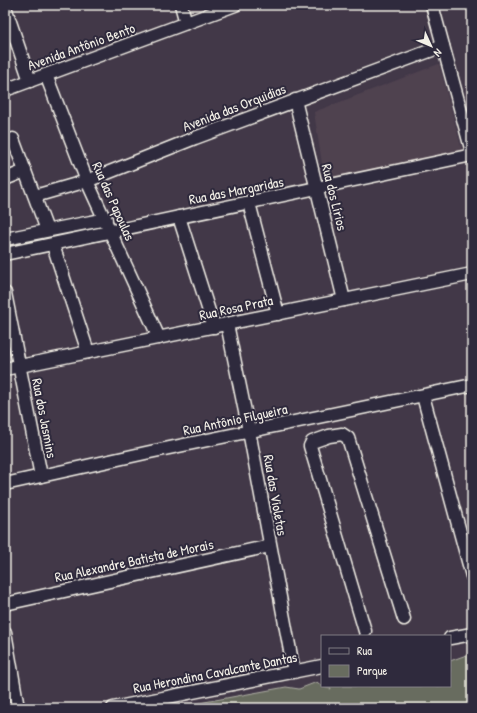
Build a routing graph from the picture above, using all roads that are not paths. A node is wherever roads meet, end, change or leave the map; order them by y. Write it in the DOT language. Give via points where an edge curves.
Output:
graph roads {
  1 [pos="181,5"];
  2 [pos="235,5"];
  3 [pos="432,5"];
  4 [pos="5,6"];
  5 [pos="186,23"];
  6 [pos="443,46"];
  7 [pos="46,75"];
  8 [pos="30,81"];
  9 [pos="5,90"];
  10 [pos="295,100"];
  11 [pos="13,139"];
  12 [pos="472,152"];
  13 [pos="472,155"];
  14 [pos="25,171"];
  15 [pos="5,179"];
  16 [pos="87,180"];
  17 [pos="318,188"];
  18 [pos="35,196"];
  19 [pos="249,203"];
  20 [pos="179,217"];
  21 [pos="106,219"];
  22 [pos="47,230"];
  23 [pos="112,232"];
  24 [pos="5,239"];
  25 [pos="53,245"];
  26 [pos="5,254"];
  27 [pos="472,274"];
  28 [pos="5,293"];
  29 [pos="344,300"];
  30 [pos="278,314"];
  31 [pos="227,324"];
  32 [pos="214,327"];
  33 [pos="159,338"];
  34 [pos="88,352"];
  35 [pos="19,366"];
  36 [pos="5,369"];
  37 [pos="472,386"];
  38 [pos="423,396"];
  39 [pos="322,416"];
  40 [pos="249,431"];
  41 [pos="329,436"];
  42 [pos="41,476"];
  43 [pos="5,484"];
  44 [pos="270,546"];
  45 [pos="472,576"];
  46 [pos="5,604"];
  47 [pos="404,619"];
  48 [pos="366,631"];
  49 [pos="5,632"];
  50 [pos="472,634"];
  51 [pos="451,638"];
  52 [pos="321,666"];
  53 [pos="294,672"];
  54 [pos="18,708"];
  55 [pos="113,708"];
  1 -- 5 [label="street"];
  2 -- 5 [label="street, Avenida Antônio Bento"];
  3 -- 6 [label="street"];
  4 -- 8 [label="street"];
  5 -- 7 [label="street, Avenida Antônio Bento"];
  6 -- 10 [label="street, Avenida das Orquidias"];
  6 -- 12 [label="street"];
  7 -- 8 [label="street, Avenida Antônio Bento"];
  7 -- 16 [label="street, Rua das Papoulas"];
  8 -- 9 [label="street, Avenida Antônio Bento"];
  10 -- 16 [label="street, Avenida das Orquidias"];
  10 -- 17 [label="street, Rua dos Lírios"];
  11 -- 14 [label="street"];
  13 -- 17 [label="street, Rua das Margaridas"];
  14 -- 15 [label="street"];
  14 -- 18 [label="street"];
  16 -- 18 [label="street, Avenida das Orquidias"];
  16 -- 21 [label="street, Rua das Papoulas"];
  17 -- 19 [label="street, Rua das Margaridas"];
  17 -- 29 [label="street, Rua dos Lírios"];
  18 -- 22 [label="street"];
  19 -- 20 [label="street, Rua das Margaridas"];
  19 -- 30 [label="street"];
  20 -- 23 [label="street, Rua das Margaridas"];
  20 -- 32 [label="street"];
  21 -- 22 [label="street"];
  21 -- 23 [label="street, Rua das Papoulas"];
  22 -- 24 [label="street"];
  23 -- 25 [label="street, Rua das Margaridas"];
  23 -- 33 [label="street, Rua das Papoulas"];
  25 -- 26 [label="street, Rua das Margaridas"];
  25 -- 34 [label="street"];
  27 -- 29 [label="street, Rua Rosa Prata"];
  28 -- 35 [label="street, Rua dos Jasmins"];
  29 -- 30 [label="street, Rua Rosa Prata"];
  30 -- 31 [label="street, Rua Rosa Prata"];
  31 -- 32 [label="street, Rua Rosa Prata"];
  31 -- 40 [label="street, Rua das Violetas"];
  32 -- 33 [label="street, Rua Rosa Prata"];
  33 -- 34 [label="street, Rua Rosa Prata"];
  34 -- 35 [label="street, Rua Rosa Prata"];
  35 -- 36 [label="street, Rua Rosa Prata"];
  35 -- 42 [label="street, Rua dos Jasmins"];
  37 -- 38 [label="street, Rua Antônio Filgueira"];
  38 -- 39 [label="street, Rua Antônio Filgueira"];
  38 -- 45 [label="street"];
  39 -- 40 [label="street, Rua Antônio Filgueira"];
  39 -- 41 [label="street"];
  40 -- 42 [label="street, Rua Antônio Filgueira"];
  40 -- 44 [label="street, Rua das Violetas"];
  41 -- 47 [label="street" via="342,434 348,438"];
  41 -- 48 [label="street" via="312,442 310,446"];
  42 -- 43 [label="street, Rua Antônio Filgueira"];
  44 -- 46 [label="street, Rua Alexandre Batista de Morais"];
  44 -- 53 [label="street, Rua das Violetas"];
  49 -- 54 [label="street"];
  50 -- 51 [label="street"];
  52 -- 53 [label="street, Rua Herondina Cavalcante Dantas"];
  53 -- 55 [label="street, Rua Herondina Cavalcante Dantas"];
}
